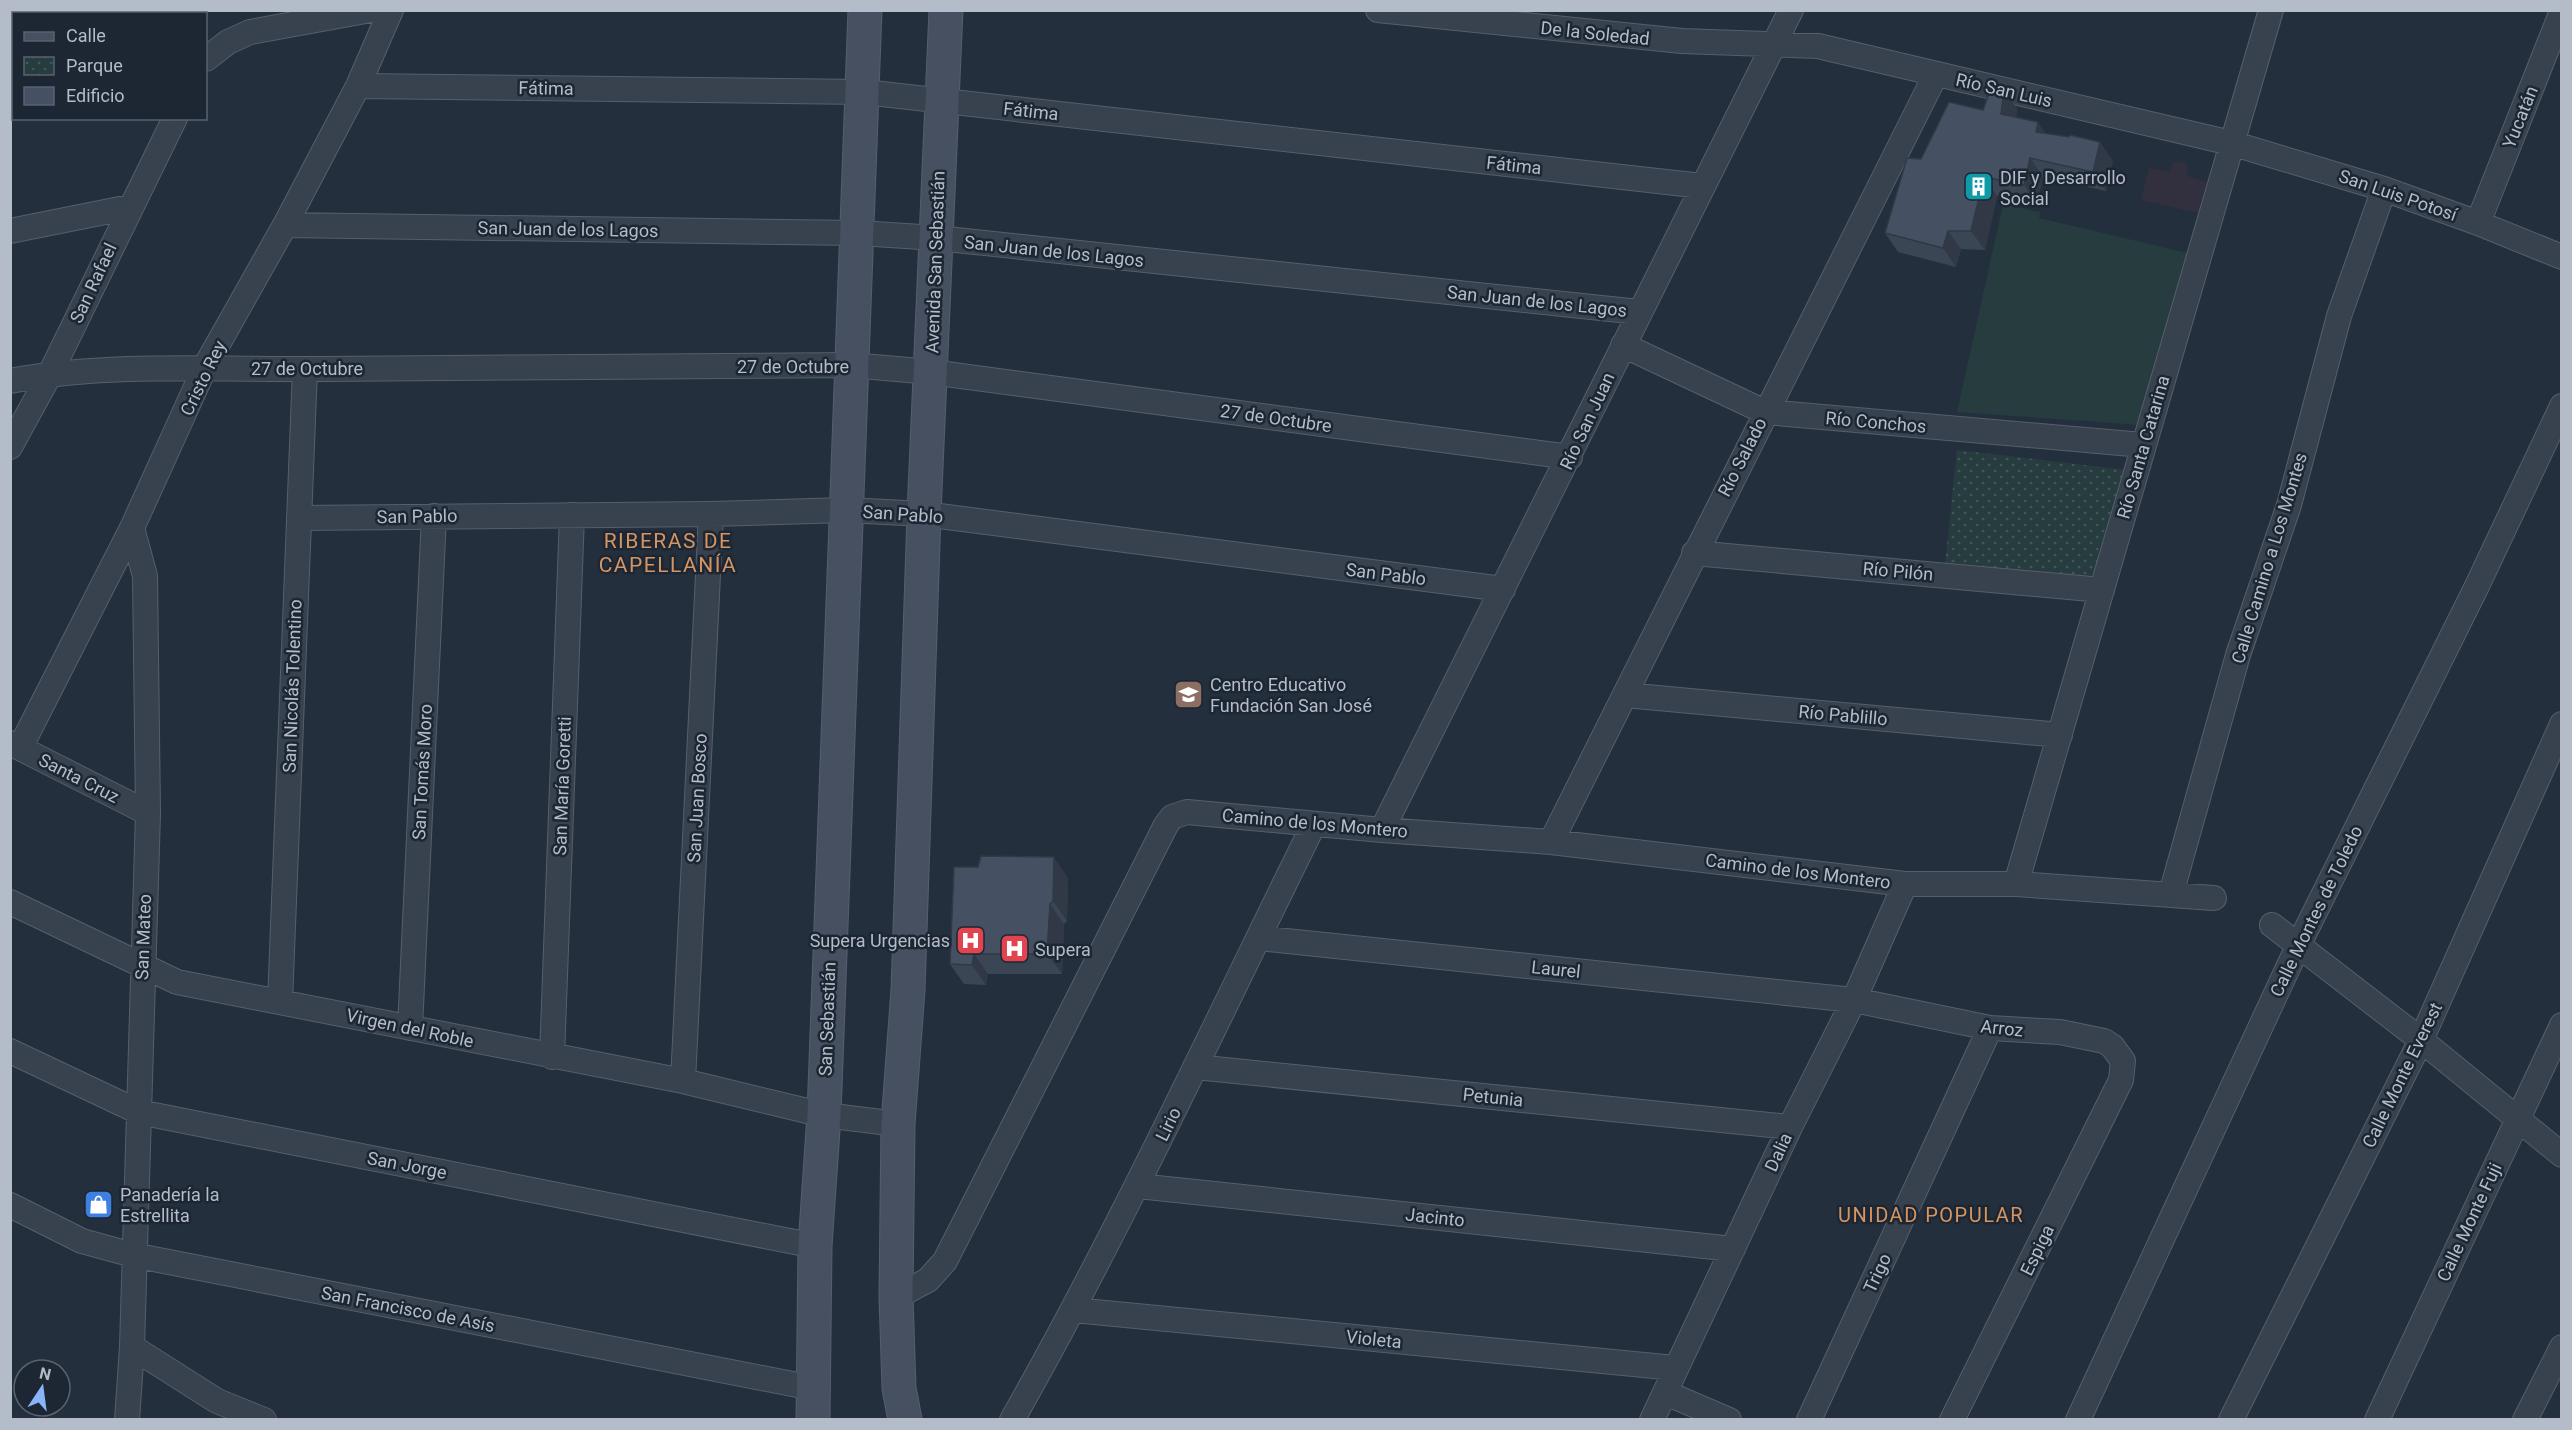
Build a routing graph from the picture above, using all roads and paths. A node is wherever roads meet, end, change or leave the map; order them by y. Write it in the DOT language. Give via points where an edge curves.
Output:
graph roads {
  1 [pos="371,10"];
  2 [pos="391,10"];
  3 [pos="865,10"];
  4 [pos="946,10"];
  5 [pos="1378,10"];
  6 [pos="1791,10"];
  7 [pos="2271,10"];
  8 [pos="2562,10"];
  9 [pos="1777,43"];
  10 [pos="207,58"];
  11 [pos="1936,74"];
  12 [pos="358,86"];
  13 [pos="864,92"];
  14 [pos="941,101"];
  15 [pos="174,120"];
  16 [pos="2231,143"];
  17 [pos="1702,186"];
  18 [pos="2384,189"];
  19 [pos="130,207"];
  20 [pos="2478,223"];
  21 [pos="285,225"];
  22 [pos="10,231"];
  23 [pos="859,233"];
  24 [pos="937,238"];
  25 [pos="2562,257"];
  26 [pos="1639,312"];
  27 [pos="1623,345"];
  28 [pos="851,365"];
  29 [pos="205,368"];
  30 [pos="305,369"];
  31 [pos="931,372"];
  32 [pos="50,374"];
  33 [pos="10,381"];
  34 [pos="2562,406"];
  35 [pos="1765,412"];
  36 [pos="2143,446"];
  37 [pos="10,447"];
  38 [pos="1570,457"];
  39 [pos="846,510"];
  40 [pos="711,514"];
  41 [pos="924,514"];
  42 [pos="572,515"];
  43 [pos="434,516"];
  44 [pos="299,518"];
  45 [pos="132,528"];
  46 [pos="1694,553"];
  47 [pos="1503,589"];
  48 [pos="2102,590"];
  49 [pos="1625,694"];
  50 [pos="2562,724"];
  51 [pos="2060,735"];
  52 [pos="15,745"];
  53 [pos="148,813"];
  54 [pos="1314,824"];
  55 [pos="1382,830"];
  56 [pos="1551,842"];
  57 [pos="1905,884"];
  58 [pos="2016,884"];
  59 [pos="2170,894"];
  60 [pos="2214,898"];
  61 [pos="10,902"];
  62 [pos="2272,925"];
  63 [pos="1258,938"];
  64 [pos="2299,944"];
  65 [pos="142,968"];
  66 [pos="1854,1000"];
  67 [pos="280,1002"];
  68 [pos="2562,1025"];
  69 [pos="410,1028"];
  70 [pos="1990,1029"];
  71 [pos="2421,1040"];
  72 [pos="10,1051"];
  73 [pos="552,1057"];
  74 [pos="1195,1067"];
  75 [pos="2121,1080"];
  76 [pos="682,1081"];
  77 [pos="139,1112"];
  78 [pos="824,1115"];
  79 [pos="2517,1119"];
  80 [pos="898,1124"];
  81 [pos="1790,1127"];
  82 [pos="2562,1155"];
  83 [pos="1138,1186"];
  84 [pos="10,1205"];
  85 [pos="815,1246"];
  86 [pos="1733,1249"];
  87 [pos="133,1255"];
  88 [pos="896,1297"];
  89 [pos="1074,1310"];
  90 [pos="132,1347"];
  91 [pos="2562,1347"];
  92 [pos="1675,1368"];
  93 [pos="1666,1393"];
  94 [pos="813,1404"];
  95 [pos="901,1412"];
  96 [pos="127,1419"];
  97 [pos="264,1419"];
  98 [pos="911,1419"];
  99 [pos="1012,1419"];
  100 [pos="1652,1419"];
  101 [pos="1729,1419"];
  102 [pos="1809,1419"];
  103 [pos="1952,1419"];
  104 [pos="2078,1419"];
  105 [pos="2231,1419"];
  106 [pos="2377,1419"];
  107 [pos="2525,1419"];
  1 -- 10 [label="street" via="250,32"];
  2 -- 12 [label="street, Cristo Rey"];
  3 -- 13 [label="main road"];
  4 -- 14 [label="main road, Avenida San Sebastián"];
  5 -- 9 [label="street, De la Soledad" via="1682,41"];
  6 -- 9 [label="street, Río San Juan"];
  7 -- 16 [label="street, Río Santa Catarina"];
  8 -- 20 [label="street, Yucatán"];
  9 -- 11 [label="street, Río San Luis" via="1818,46"];
  9 -- 17 [label="street, Río San Juan"];
  11 -- 16 [label="street, Río San Luis"];
  11 -- 35 [label="street, Río Salado"];
  12 -- 13 [label="street, Fátima"];
  12 -- 21 [label="street, Cristo Rey"];
  13 -- 14 [label="street, Fátima"];
  13 -- 23 [label="main road"];
  14 -- 17 [label="street, Fátima"];
  14 -- 24 [label="main road, Avenida San Sebastián"];
  15 -- 19 [label="street, San Rafael"];
  16 -- 18 [label="street, San Luis Potosí"];
  16 -- 36 [label="street, Río Santa Catarina"];
  17 -- 26 [label="street, Río San Juan"];
  18 -- 20 [label="street, San Luis Potosí"];
  18 -- 59 [label="street, Calle Camino a Los Montes" via="2339,316 2289,506 2238,655"];
  19 -- 22 [label="street"];
  19 -- 32 [label="street, San Rafael"];
  20 -- 25 [label="street, San Luis Potosí"];
  21 -- 23 [label="street, San Juan de los Lagos"];
  21 -- 29 [label="street, Cristo Rey"];
  23 -- 24 [label="street, San Juan de los Lagos"];
  23 -- 28 [label="main road"];
  24 -- 26 [label="street, San Juan de los Lagos"];
  24 -- 31 [label="main road, Avenida San Sebastián"];
  26 -- 27 [label="street, Río San Juan"];
  27 -- 35 [label="street, Río Conchos"];
  27 -- 38 [label="street, Río San Juan"];
  28 -- 30 [label="street, 27 de Octubre"];
  28 -- 31 [label="street, 27 de Octubre"];
  28 -- 39 [label="main road"];
  29 -- 30 [label="street, 27 de Octubre"];
  29 -- 32 [label="street, 27 de Octubre"];
  29 -- 45 [label="street, Cristo Rey"];
  30 -- 44 [label="street, San Nicolás Tolentino"];
  31 -- 38 [label="street, 27 de Octubre"];
  31 -- 41 [label="main road, Avenida San Sebastián"];
  32 -- 33 [label="street, 27 de Octubre"];
  32 -- 37 [label="street, San Rafael"];
  34 -- 64 [label="street, Calle Montes de Toledo"];
  35 -- 36 [label="street, Río Conchos"];
  35 -- 46 [label="street, Río Salado"];
  36 -- 48 [label="street, Río Santa Catarina"];
  38 -- 47 [label="street, Río San Juan"];
  39 -- 40 [label="street, San Pablo"];
  39 -- 41 [label="street, San Pablo"];
  39 -- 78 [label="main road, San Sebastián"];
  40 -- 42 [label="street, San Pablo"];
  40 -- 76 [label="street, San Juan Bosco"];
  41 -- 47 [label="street, San Pablo"];
  41 -- 80 [label="main road" via="908,990"];
  42 -- 43 [label="street, San Pablo"];
  42 -- 73 [label="street, San María Goretti"];
  43 -- 44 [label="street, San Pablo"];
  43 -- 69 [label="street, San Tomás Moro"];
  44 -- 67 [label="street, San Nicolás Tolentino"];
  45 -- 52 [label="street, Cristo Rey"];
  45 -- 53 [label="street, San Mateo" via="145,576"];
  46 -- 48 [label="street, Río Pilón"];
  46 -- 49 [label="street, Río Salado"];
  47 -- 55 [label="street, Río San Juan"];
  48 -- 51 [label="street, Río Santa Catarina"];
  49 -- 51 [label="street, Río Pablillo"];
  49 -- 56 [label="street, Río Salado"];
  50 -- 71 [label="street, Calle Monte Everest"];
  51 -- 58 [label="street, Río Santa Catarina"];
  52 -- 53 [label="street, Santa Cruz"];
  53 -- 65 [label="street, San Mateo"];
  54 -- 55 [label="street, Camino de los Montero"];
  54 -- 63 [label="street, Lirio"];
  54 -- 88 [label="street, Camino de los Montero" via="1187,812 1172,817 945,1261 928,1280"];
  55 -- 56 [label="street, Camino de los Montero"];
  56 -- 57 [label="street, Camino de los Montero"];
  57 -- 58 [label="street, Camino de los Montero"];
  57 -- 66 [label="street, Dalia"];
  58 -- 59 [label="street, Camino de los Montero"];
  59 -- 60 [label="street, Camino de los Montero"];
  61 -- 65 [label="street, Virgen del Roble"];
  62 -- 64 [label="street"];
  63 -- 66 [label="street, Laurel"];
  63 -- 74 [label="street, Lirio"];
  64 -- 71 [label="street"];
  64 -- 104 [label="street, Calle Montes de Toledo"];
  65 -- 67 [label="street, Virgen del Roble" via="177,982"];
  65 -- 77 [label="street, San Mateo"];
  66 -- 70 [label="street, Arroz"];
  66 -- 81 [label="street, Dalia"];
  67 -- 69 [label="street, Virgen del Roble"];
  68 -- 79 [label="street, Calle Monte Fuji"];
  69 -- 73 [label="street, Virgen del Roble"];
  70 -- 75 [label="street, Arroz" via="2060,1032 2104,1041 2123,1061"];
  70 -- 102 [label="street, Trigo"];
  71 -- 79 [label="street"];
  71 -- 105 [label="street, Calle Monte Everest"];
  72 -- 77 [label="street, San Jorge"];
  73 -- 76 [label="street, Virgen del Roble"];
  74 -- 81 [label="street, Petunia"];
  74 -- 83 [label="street, Lirio"];
  75 -- 103 [label="street, Espiga"];
  76 -- 78 [label="street, Virgen del Roble"];
  77 -- 85 [label="street, San Jorge"];
  77 -- 87 [label="street, San Mateo"];
  78 -- 80 [label="street, Virgen del Roble"];
  78 -- 85 [label="main road, San Sebastián"];
  79 -- 82 [label="street"];
  79 -- 106 [label="street, Calle Monte Fuji"];
  80 -- 88 [label="main road"];
  81 -- 86 [label="street, Dalia"];
  83 -- 86 [label="street, Jacinto"];
  83 -- 89 [label="street, Lirio"];
  84 -- 87 [label="street, San Francisco de Asís" via="82,1241"];
  85 -- 94 [label="main road, San Sebastián"];
  86 -- 92 [label="street, Dalia"];
  87 -- 90 [label="street, San Mateo"];
  87 -- 94 [label="street, San Francisco de Asís"];
  88 -- 95 [label="main road"];
  89 -- 92 [label="street, Violeta"];
  89 -- 99 [label="street, Lirio"];
  90 -- 96 [label="street, San Mateo"];
  90 -- 97 [label="street" via="217,1401"];
  91 -- 107 [label="street"];
  92 -- 93 [label="street, Dalia"];
  93 -- 100 [label="street, Dalia"];
  93 -- 101 [label="street"];
  95 -- 98 [label="street"];
}
